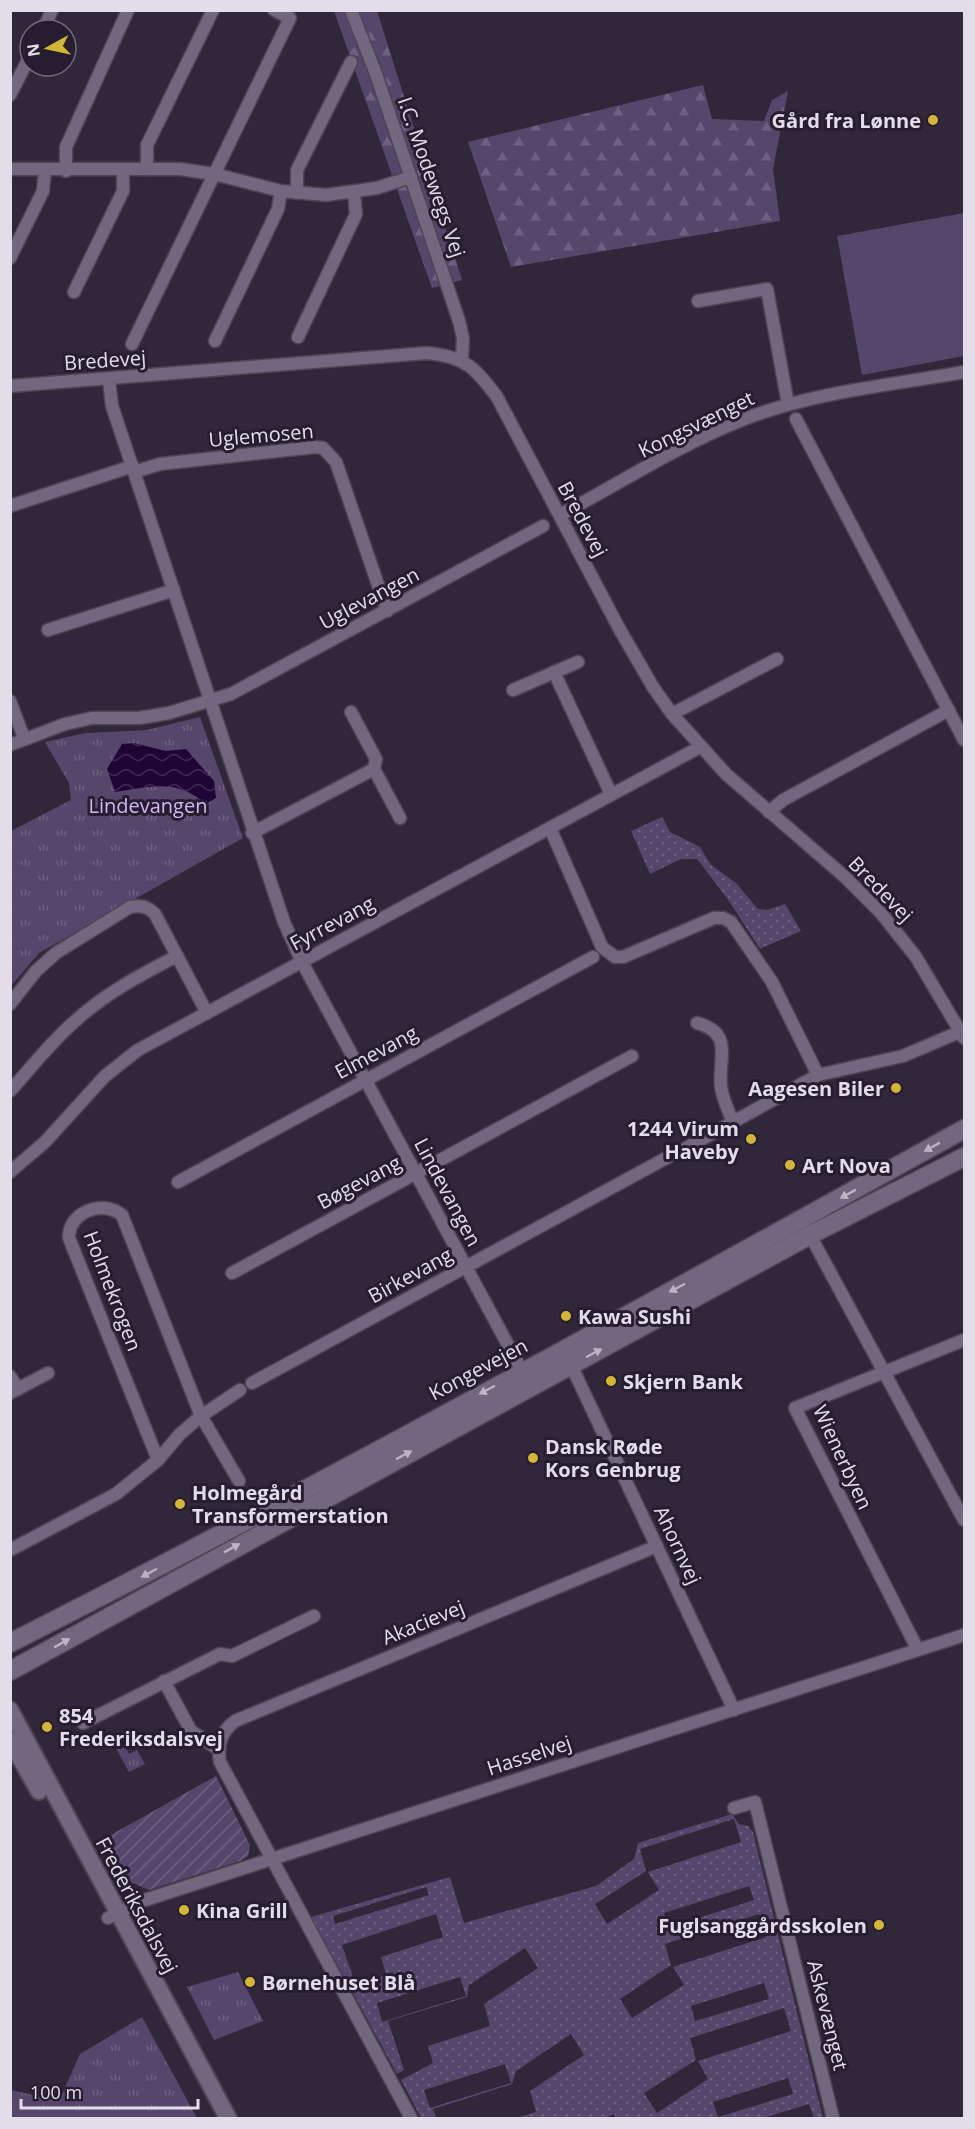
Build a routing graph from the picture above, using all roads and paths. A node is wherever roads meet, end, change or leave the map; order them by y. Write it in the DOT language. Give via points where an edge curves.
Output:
graph roads {
  1 [pos="128,10"];
  2 [pos="213,10"];
  3 [pos="274,10"];
  4 [pos="351,10"];
  5 [pos="351,62"];
  6 [pos="19,78"];
  7 [pos="10,95"];
  8 [pos="10,169"];
  9 [pos="45,170"];
  10 [pos="147,170"];
  11 [pos="66,171"];
  12 [pos="123,171"];
  13 [pos="214,174"];
  14 [pos="411,177"];
  15 [pos="281,191"];
  16 [pos="297,193"];
  17 [pos="354,193"];
  18 [pos="10,258"];
  19 [pos="74,292"];
  20 [pos="698,301"];
  21 [pos="298,337"];
  22 [pos="215,341"];
  23 [pos="132,345"];
  24 [pos="462,359"];
  25 [pos="964,372"];
  26 [pos="109,380"];
  27 [pos="10,386"];
  28 [pos="788,404"];
  29 [pos="796,419"];
  30 [pos="134,469"];
  31 [pos="10,506"];
  32 [pos="560,516"];
  33 [pos="543,526"];
  34 [pos="174,590"];
  35 [pos="387,611"];
  36 [pos="48,630"];
  37 [pos="777,659"];
  38 [pos="578,662"];
  39 [pos="554,672"];
  40 [pos="513,690"];
  41 [pos="10,701"];
  42 [pos="211,702"];
  43 [pos="949,710"];
  44 [pos="351,712"];
  45 [pos="672,714"];
  46 [pos="24,738"];
  47 [pos="964,740"];
  48 [pos="10,746"];
  49 [pos="700,747"];
  50 [pos="374,769"];
  51 [pos="611,794"];
  52 [pos="769,813"];
  53 [pos="400,818"];
  54 [pos="550,828"];
  55 [pos="252,833"];
  56 [pos="177,956"];
  57 [pos="593,957"];
  58 [pos="302,962"];
  59 [pos="10,1004"];
  60 [pos="207,1013"];
  61 [pos="697,1023"];
  62 [pos="963,1033"];
  63 [pos="632,1056"];
  64 [pos="818,1075"];
  65 [pos="365,1080"];
  66 [pos="10,1090"];
  67 [pos="733,1122"];
  68 [pos="964,1129"];
  69 [pos="964,1157"];
  70 [pos="10,1172"];
  71 [pos="416,1173"];
  72 [pos="178,1182"];
  73 [pos="810,1235"];
  74 [pos="466,1267"];
  75 [pos="232,1273"];
  76 [pos="964,1340"];
  77 [pos="571,1365"];
  78 [pos="884,1370"];
  79 [pos="522,1371"];
  80 [pos="48,1373"];
  81 [pos="10,1376"];
  82 [pos="252,1383"];
  83 [pos="240,1390"];
  84 [pos="14,1391"];
  85 [pos="201,1416"];
  86 [pos="158,1460"];
  87 [pos="239,1481"];
  88 [pos="964,1520"];
  89 [pos="657,1546"];
  90 [pos="10,1550"];
  91 [pos="98,1599"];
  92 [pos="314,1616"];
  93 [pos="964,1635"];
  94 [pos="10,1644"];
  95 [pos="918,1650"];
  96 [pos="10,1657"];
  97 [pos="10,1671"];
  98 [pos="164,1681"];
  99 [pos="10,1710"];
  100 [pos="734,1710"];
  101 [pos="83,1723"];
  102 [pos="10,1740"];
  103 [pos="218,1749"];
  104 [pos="734,1808"];
  105 [pos="272,1858"];
  106 [pos="113,1915"];
  107 [pos="216,2118"];
  108 [pos="228,2118"];
  109 [pos="411,2118"];
  110 [pos="833,2118"];
  1 -- 11 [label="street" via="66,147"];
  2 -- 10 [label="street" via="147,145"];
  3 -- 13 [label="street" via="290,18"];
  4 -- 14 [label="street, I.C. Modewegs Vej"];
  5 -- 16 [label="street" via="297,170"];
  6 -- 7 [label="street"];
  8 -- 9 [label="street"];
  9 -- 11 [label="street"];
  9 -- 18 [label="street" via="43,191"];
  10 -- 12 [label="street"];
  10 -- 13 [label="street"];
  11 -- 12 [label="street"];
  12 -- 19 [label="street" via="123,191"];
  13 -- 15 [label="street"];
  13 -- 23 [label="street"];
  14 -- 17 [label="street"];
  14 -- 24 [label="street, I.C. Modewegs Vej" via="459,321"];
  15 -- 16 [label="street"];
  15 -- 22 [label="street" via="278,210"];
  16 -- 17 [label="street"];
  17 -- 21 [label="street" via="356,214"];
  20 -- 28 [label="street" via="767,289"];
  24 -- 26 [label="street, Bredevej" via="427,353"];
  24 -- 32 [label="street, Bredevej" via="481,374 497,397"];
  25 -- 28 [label="street, Kongsvænget"];
  26 -- 27 [label="street, Bredevej"];
  26 -- 30 [label="street, Lindevangen" via="112,406"];
  28 -- 32 [label="street, Kongsvænget" via="716,432"];
  29 -- 43 [label="street"];
  30 -- 31 [label="street"];
  30 -- 34 [label="street, Lindevangen"];
  30 -- 35 [label="street, Uglemosen" via="323,448 336,462"];
  32 -- 45 [label="street, Bredevej" via="620,630"];
  33 -- 35 [label="street, Uglevangen"];
  34 -- 36 [label="street"];
  34 -- 42 [label="street, Lindevangen"];
  35 -- 42 [label="street, Uglevangen"];
  37 -- 45 [label="street"];
  38 -- 39 [label="street"];
  39 -- 40 [label="street"];
  39 -- 51 [label="street"];
  41 -- 46 [label="street"];
  42 -- 46 [label="street, Uglevangen" via="139,718 92,718"];
  42 -- 55 [label="street, Lindevangen"];
  43 -- 47 [label="street"];
  43 -- 52 [label="street" via="783,800"];
  44 -- 50 [label="street" via="376,759"];
  45 -- 49 [label="street, Bredevej"];
  46 -- 48 [label="street, Uglevangen"];
  49 -- 51 [label="street, Fyrrevang"];
  49 -- 52 [label="street, Bredevej"];
  50 -- 53 [label="street"];
  50 -- 55 [label="street"];
  51 -- 54 [label="street, Fyrrevang"];
  52 -- 62 [label="street, Bredevej" via="881,913 916,957"];
  54 -- 58 [label="street, Fyrrevang"];
  54 -- 64 [label="street" via="608,954 623,957 714,918 731,922 772,982"];
  55 -- 58 [label="street, Lindevangen"];
  56 -- 59 [label="street" via="155,914 148,907 130,907 56,953"];
  56 -- 60 [label="street"];
  56 -- 66 [label="street" via="99,1000 71,1024"];
  57 -- 65 [label="street, Elmevang"];
  58 -- 60 [label="street, Fyrrevang"];
  58 -- 65 [label="street, Lindevangen"];
  60 -- 70 [label="street, Fyrrevang" via="138,1050 105,1076 45,1142"];
  61 -- 67 [label="street" via="712,1027 719,1034 721,1084"];
  62 -- 64 [label="street, Birkevang" via="903,1056"];
  63 -- 71 [label="street, Bøgevang"];
  64 -- 67 [label="street, Birkevang"];
  65 -- 71 [label="street, Lindevangen"];
  65 -- 72 [label="street, Elmevang"];
  67 -- 74 [label="street, Birkevang"];
  68 -- 79 [label="main road, Kongevejen, one-way"];
  69 -- 73 [label="main road, Kongevejen"];
  71 -- 74 [label="street, Lindevangen"];
  71 -- 75 [label="street, Bøgevang"];
  77 -- 73 [label="main road, Kongevejen, one-way"];
  73 -- 78 [label="street"];
  74 -- 79 [label="street, Lindevangen"];
  74 -- 82 [label="street, Birkevang"];
  76 -- 78 [label="street, Wienerbyen"];
  77 -- 89 [label="street, Ahornvej"];
  97 -- 77 [label="main road, Kongevejen, one-way"];
  78 -- 88 [label="street"];
  78 -- 95 [label="street, Wienerbyen" via="795,1408"];
  79 -- 91 [label="main road, Kongevejen, one-way"];
  80 -- 84 [label="street"];
  81 -- 84 [label="street"];
  83 -- 85 [label="street"];
  85 -- 86 [label="street"];
  85 -- 86 [label="street, Holmekrogen" via="122,1215 101,1206 72,1221 69,1238"];
  85 -- 87 [label="street, Holmekrogen"];
  86 -- 90 [label="street" via="116,1494"];
  89 -- 100 [label="street, Ahornvej"];
  89 -- 103 [label="street, Akacievej" via="235,1721 226,1729"];
  91 -- 94 [label="main road, Kongevejen"];
  91 -- 96 [label="main road"];
  92 -- 98 [label="street" via="232,1656 219,1654"];
  93 -- 95 [label="street, Hasselvej"];
  95 -- 100 [label="street, Hasselvej"];
  98 -- 101 [label="street"];
  98 -- 103 [label="street" via="191,1731"];
  99 -- 106 [label="street, Frederiksdalsvej"];
  100 -- 105 [label="street, Hasselvej"];
  102 -- 106 [label="street, Frederiksdalsvej"];
  103 -- 105 [label="street" via="220,1762"];
  104 -- 110 [label="street, Askevænget" via="755,1802"];
  105 -- 106 [label="street, Hasselvej" via="142,1901"];
  105 -- 109 [label="street"];
  106 -- 107 [label="street, Frederiksdalsvej"];
  106 -- 108 [label="street, Frederiksdalsvej"];
}
